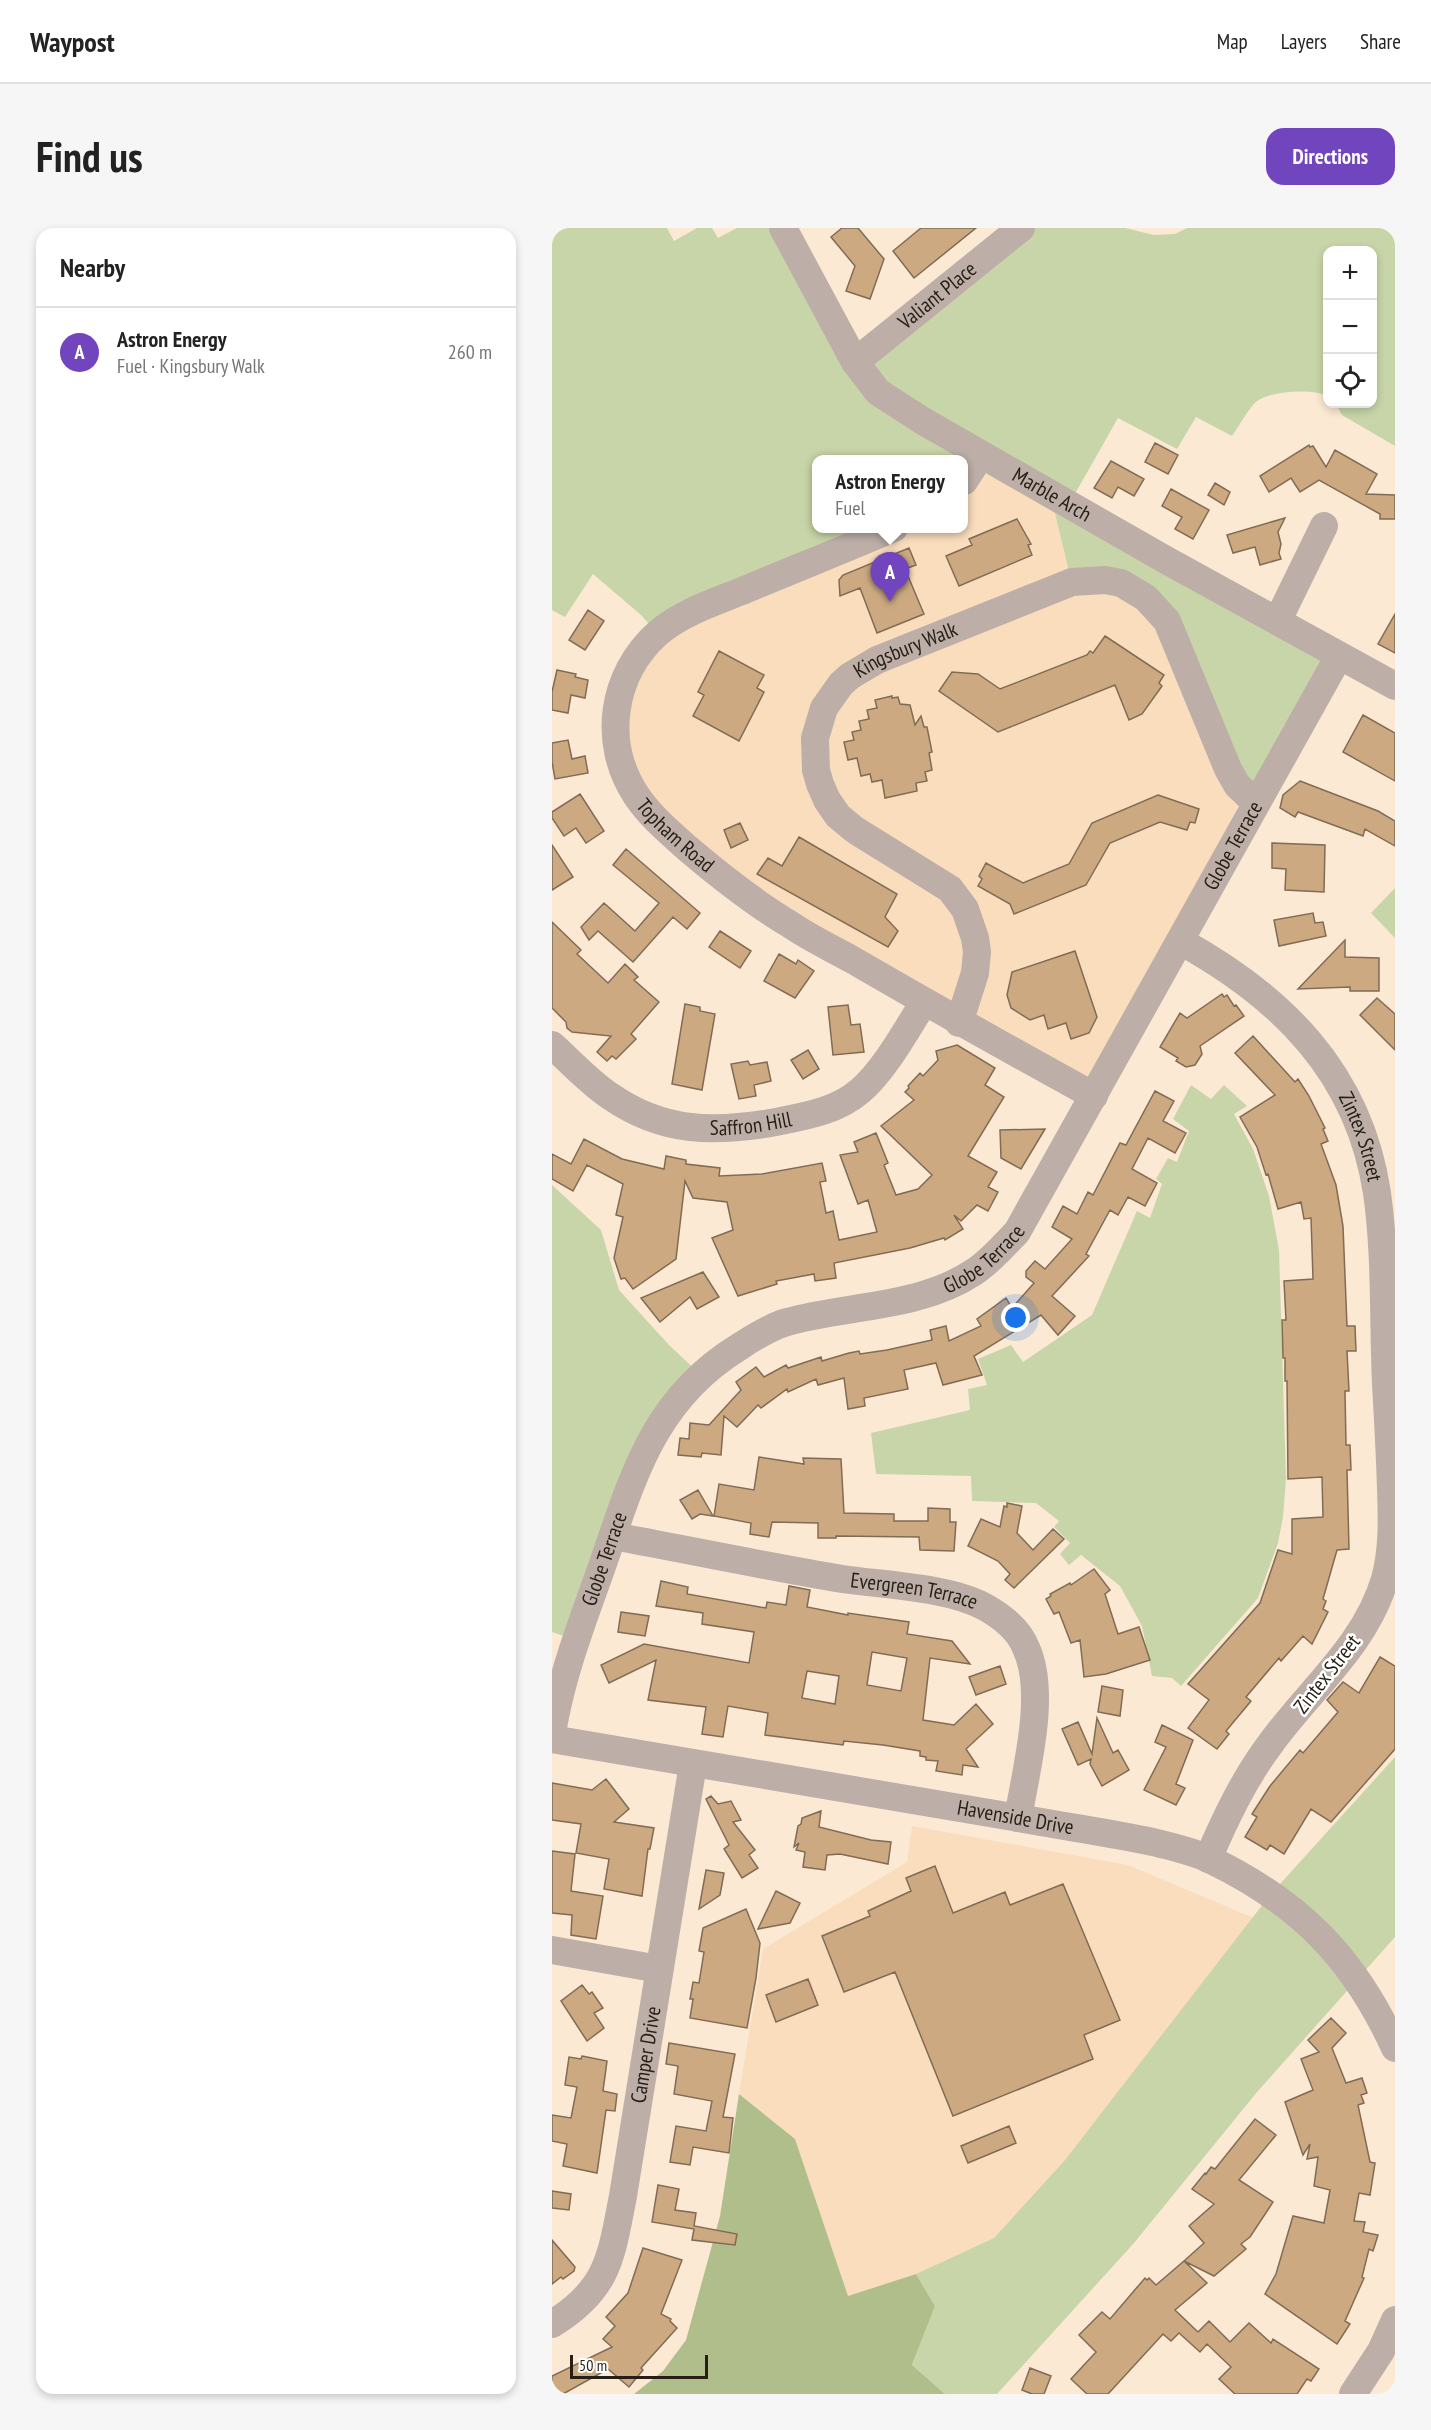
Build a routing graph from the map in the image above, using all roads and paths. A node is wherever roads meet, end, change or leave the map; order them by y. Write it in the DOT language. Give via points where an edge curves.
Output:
graph roads {
  1 [pos="783,228"];
  2 [pos="1021,228"];
  3 [pos="855,362"];
  4 [pos="981,454"];
  5 [pos="968,474"];
  6 [pos="1324,526"];
  7 [pos="882,533"];
  8 [pos="1278,620"];
  9 [pos="1339,656"];
  10 [pos="1395,686"];
  11 [pos="1256,803"];
  12 [pos="1180,941"];
  13 [pos="924,1002"];
  14 [pos="959,1023"];
  15 [pos="552,1045"];
  16 [pos="1094,1096"];
  17 [pos="613,1536"];
  18 [pos="552,1733"];
  19 [pos="552,1739"];
  20 [pos="693,1764"];
  21 [pos="1018,1818"];
  22 [pos="1208,1858"];
  23 [pos="552,1950"];
  24 [pos="659,1969"];
  25 [pos="1395,2048"];
  26 [pos="1395,2320"];
  27 [pos="552,2324"];
  28 [pos="1353,2394"];
  1 -- 3 [label="street, Marble Arch"];
  2 -- 3 [label="street, Valiant Place"];
  3 -- 4 [label="street, Marble Arch" via="878,392"];
  4 -- 5 [label="street"];
  4 -- 8 [label="street, Marble Arch"];
  6 -- 8 [label="street"];
  7 -- 13 [label="street, Topham Road" via="672,622 646,645 622,686 616,701 615,734 627,780 648,811 673,836 726,881 790,925"];
  8 -- 9 [label="street, Marble Arch"];
  9 -- 10 [label="street, Marble Arch"];
  9 -- 11 [label="street, Globe Terrace"];
  11 -- 12 [label="street, Globe Terrace"];
  11 -- 14 [label="street, Kingsbury Walk" via="1237,785 1228,769 1167,621 1146,598 1121,583 1072,582 898,651 850,676 824,708 815,738 820,784 838,816 950,889 965,909 977,952 975,973"];
  12 -- 16 [label="street, Globe Terrace"];
  12 -- 22 [label="street, Zintex Street" via="1242,979 1300,1029 1348,1101 1377,1194 1391,1481 1390,1554 1385,1579 1365,1624 1340,1663 1272,1741 1246,1778"];
  13 -- 14 [label="street, Topham Road"];
  13 -- 15 [label="street, Saffron Hill" via="889,1056 851,1098 816,1113 739,1127 701,1129 652,1119 611,1097"];
  14 -- 16 [label="street, Topham Road"];
  16 -- 17 [label="street, Globe Terrace" via="1017,1232 973,1273 922,1295 786,1323 760,1334 701,1373 656,1429"];
  17 -- 18 [label="street, Globe Terrace" via="573,1648"];
  17 -- 21 [label="street, Evergreen Terrace" via="955,1596 984,1606 1020,1636 1034,1671 1036,1696"];
  19 -- 20 [label="street, Havenside Drive"];
  20 -- 21 [label="street, Havenside Drive"];
  20 -- 24 [label="street, Camper Drive"];
  21 -- 22 [label="street, Havenside Drive" via="1137,1839"];
  22 -- 25 [label="street, Havenside Drive" via="1270,1894 1328,1943 1365,1989"];
  23 -- 24 [label="street"];
  24 -- 27 [label="street, Camper Drive" via="612,2253 595,2289"];
  26 -- 28 [label="street" via="1381,2351"];
}
